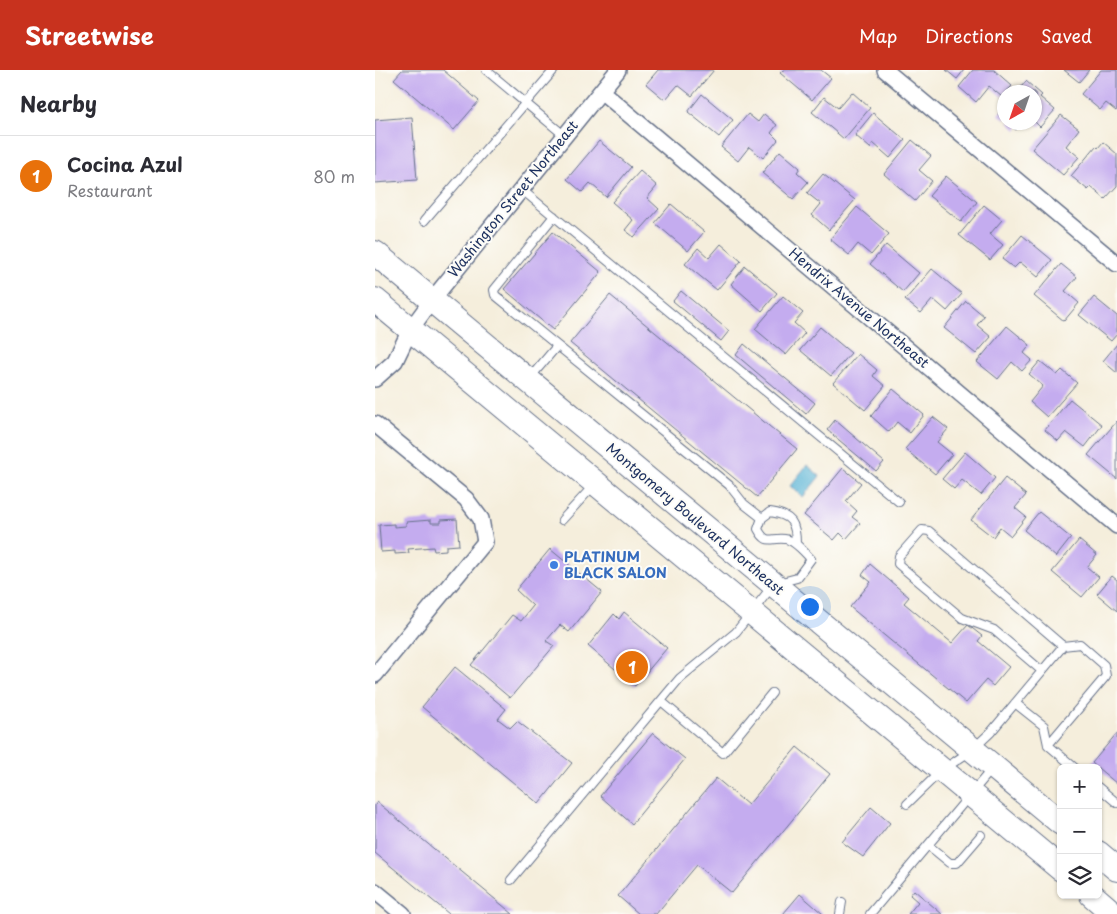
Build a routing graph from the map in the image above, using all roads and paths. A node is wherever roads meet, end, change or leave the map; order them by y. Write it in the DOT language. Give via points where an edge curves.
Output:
graph roads {
  1 [pos="486,70"];
  2 [pos="554,70"];
  3 [pos="619,70"];
  4 [pos="885,70"];
  5 [pos="601,91"];
  6 [pos="526,103"];
  7 [pos="565,136"];
  8 [pos="521,190"];
  9 [pos="554,216"];
  10 [pos="424,221"];
  11 [pos="375,253"];
  12 [pos="1117,264"];
  13 [pos="375,300"];
  14 [pos="432,300"];
  15 [pos="410,330"];
  16 [pos="557,346"];
  17 [pos="375,379"];
  18 [pos="528,380"];
  19 [pos="375,424"];
  20 [pos="595,484"];
  21 [pos="899,502"];
  22 [pos="762,518"];
  23 [pos="562,520"];
  24 [pos="1117,526"];
  25 [pos="796,544"];
  26 [pos="773,584"];
  27 [pos="750,612"];
  28 [pos="1063,646"];
  29 [pos="1042,671"];
  30 [pos="375,675"];
  31 [pos="772,693"];
  32 [pos="661,701"];
  33 [pos="1015,703"];
  34 [pos="1048,745"];
  35 [pos="972,750"];
  36 [pos="1070,764"];
  37 [pos="993,767"];
  38 [pos="941,771"];
  39 [pos="1102,790"];
  40 [pos="970,794"];
  41 [pos="1117,803"];
  42 [pos="907,804"];
  43 [pos="1057,820"];
  44 [pos="981,835"];
  45 [pos="927,845"];
  46 [pos="1099,854"];
  47 [pos="1057,865"];
  48 [pos="1117,868"];
  49 [pos="511,880"];
  50 [pos="375,891"];
  51 [pos="1097,899"];
  52 [pos="842,902"];
  53 [pos="403,914"];
  54 [pos="841,914"];
  55 [pos="870,914"];
  56 [pos="1114,914"];
  1 -- 6 [label="lane"];
  2 -- 6 [label="lane"];
  3 -- 5 [label="street, Washington Street Northeast"];
  4 -- 12 [label="street"];
  5 -- 7 [label="street, Washington Street Northeast"];
  5 -- 24 [label="street, Hendrix Avenue Northeast"];
  6 -- 7 [label="lane"];
  6 -- 10 [label="lane"];
  7 -- 8 [label="street, Washington Street Northeast"];
  8 -- 9 [label="lane"];
  8 -- 14 [label="street, Washington Street Northeast"];
  9 -- 16 [label="lane" via="494,293"];
  9 -- 21 [label="lane"];
  11 -- 14 [label="main road, Montgomery Boulevard Northeast"];
  13 -- 15 [label="main road"];
  14 -- 15 [label="street, Washington Street Northeast"];
  14 -- 18 [label="main road, Montgomery Boulevard Northeast"];
  15 -- 17 [label="street, Washington Street Northeast" via="395,361"];
  15 -- 20 [label="main road"];
  16 -- 18 [label="lane"];
  16 -- 22 [label="lane" via="729,485 744,504"];
  18 -- 26 [label="main road, Montgomery Boulevard Northeast"];
  19 -- 30 [label="street" via="466,499 481,518 485,542"];
  20 -- 23 [label="lane"];
  20 -- 27 [label="main road"];
  22 -- 25 [label="lane" via="758,528 762,536 772,540 786,539"];
  22 -- 25 [label="lane" via="770,512 792,520"];
  25 -- 26 [label="lane" via="811,559 797,578"];
  26 -- 27 [label="lane"];
  26 -- 35 [label="main road, Montgomery Boulevard Northeast"];
  27 -- 32 [label="lane" via="736,632 680,678"];
  27 -- 38 [label="main road"];
  28 -- 29 [label="lane"];
  28 -- 29 [label="lane" via="929,530 922,530 899,556 898,564 962,618 994,630"];
  28 -- 34 [label="lane" via="1080,644 1105,665 1106,676"];
  29 -- 33 [label="lane"];
  31 -- 32 [label="lane" via="723,753"];
  32 -- 49 [label="lane"];
  33 -- 34 [label="lane" via="1044,726"];
  33 -- 35 [label="lane"];
  34 -- 36 [label="lane"];
  35 -- 37 [label="main road, Montgomery Boulevard Northeast"];
  35 -- 38 [label="lane"];
  37 -- 40 [label="lane"];
  37 -- 43 [label="main road, Montgomery Boulevard Northeast"];
  38 -- 40 [label="main road"];
  38 -- 42 [label="lane"];
  39 -- 41 [label="lane"];
  40 -- 45 [label="lane"];
  40 -- 47 [label="main road"];
  44 -- 45 [label="lane" via="957,863 950,863"];
  45 -- 55 [label="lane"];
  46 -- 48 [label="main road"];
  50 -- 53 [label="street"];
  51 -- 56 [label="main road"];
  52 -- 54 [label="lane"];
}
